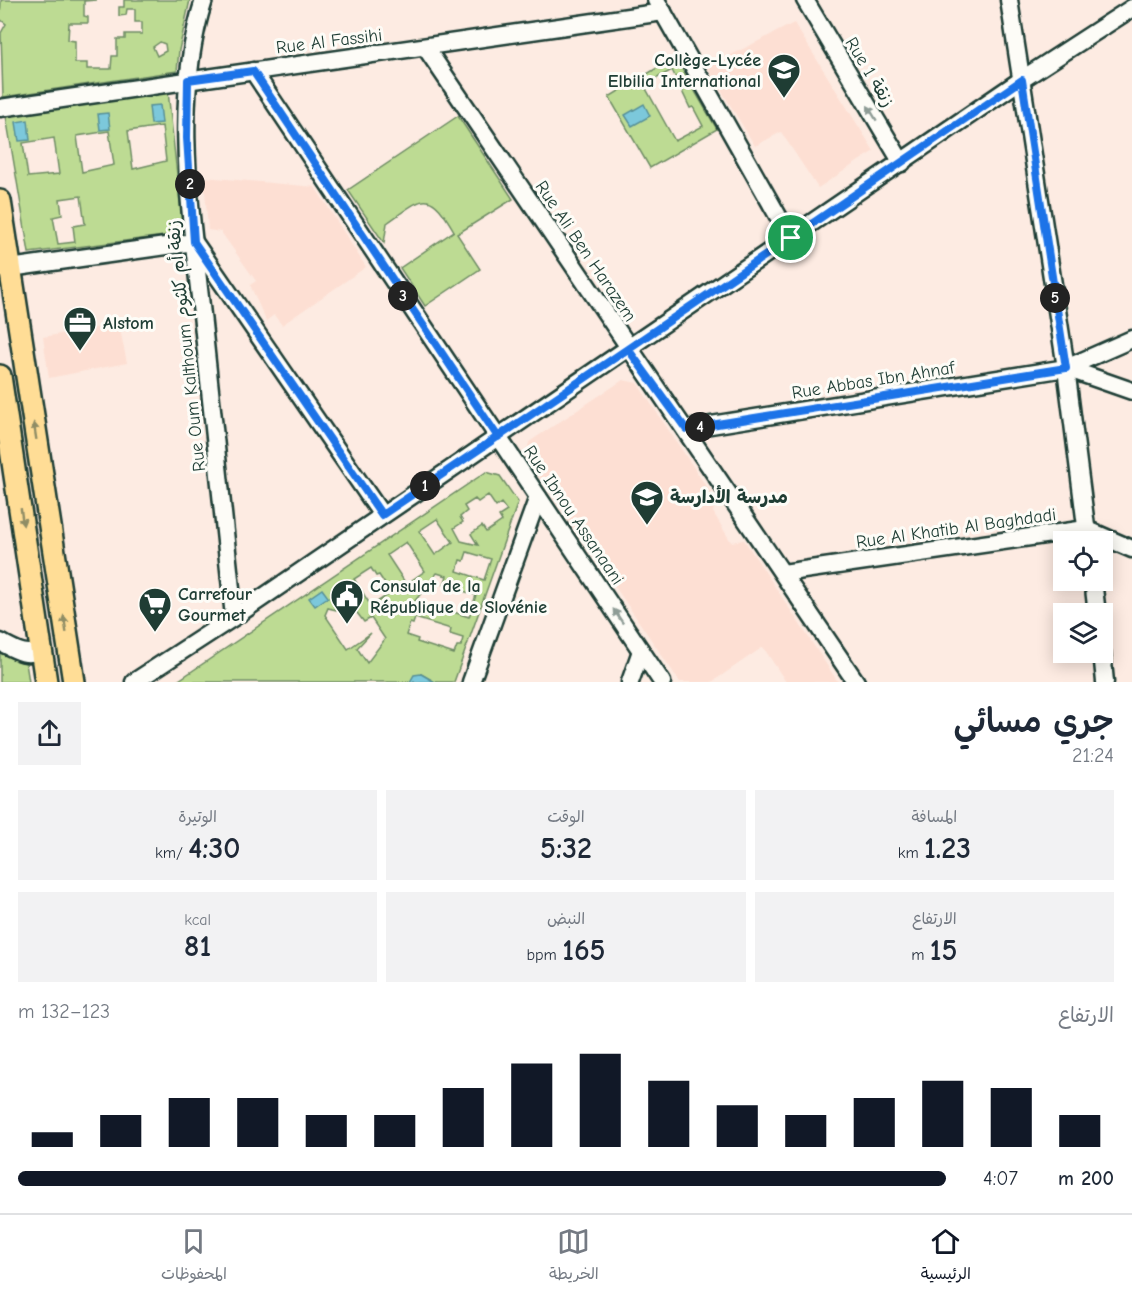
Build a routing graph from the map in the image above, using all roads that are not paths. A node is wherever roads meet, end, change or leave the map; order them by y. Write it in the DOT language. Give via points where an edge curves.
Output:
graph roads {
  1 [pos="204,0"];
  2 [pos="805,0"];
  3 [pos="1009,0"];
  4 [pos="659,6"];
  5 [pos="1132,8"];
  6 [pos="426,48"];
  7 [pos="253,71"];
  8 [pos="188,80"];
  9 [pos="1022,80"];
  10 [pos="0,108"];
  11 [pos="902,163"];
  12 [pos="0,201"];
  13 [pos="791,238"];
  14 [pos="194,242"];
  15 [pos="10,268"];
  16 [pos="1132,339"];
  17 [pos="628,349"];
  18 [pos="1066,368"];
  19 [pos="0,376"];
  20 [pos="1132,391"];
  21 [pos="686,429"];
  22 [pos="498,437"];
  23 [pos="8,472"];
  24 [pos="538,497"];
  25 [pos="382,515"];
  26 [pos="1086,531"];
  27 [pos="1053,539"];
  28 [pos="1113,543"];
  29 [pos="1132,549"];
  30 [pos="783,573"];
  31 [pos="234,617"];
  32 [pos="0,642"];
  33 [pos="41,650"];
  34 [pos="641,651"];
  35 [pos="1102,663"];
  36 [pos="46,682"];
  37 [pos="74,682"];
  38 [pos="134,682"];
  39 [pos="471,682"];
  40 [pos="630,682"];
  41 [pos="662,682"];
  42 [pos="856,682"];
  43 [pos="1103,682"];
  1 -- 8 [label="street, Rue Oum Kalthoum زنقة أم كلثوم"];
  11 -- 2 [label="street, Rue 1 زنقة, one-way"];
  3 -- 9 [label="street"];
  4 -- 6 [label="street, Rue Al Fassihi"];
  4 -- 13 [label="street"];
  5 -- 9 [label="street"];
  6 -- 7 [label="street, Rue Al Fassihi"];
  6 -- 17 [label="street, Rue Ali Ben Harazem"];
  7 -- 8 [label="street, Rue Al Fassihi"];
  7 -- 22 [label="street, Rue Ibnou Assanaani"];
  8 -- 10 [label="street, Rue Al Fassihi"];
  8 -- 14 [label="street, Rue Oum Kalthoum زنقة أم كلثوم" via="187,138"];
  9 -- 11 [label="street"];
  9 -- 18 [label="street"];
  11 -- 13 [label="street"];
  12 -- 15 [label="main road"];
  13 -- 17 [label="street"];
  14 -- 15 [label="street"];
  14 -- 25 [label="street"];
  14 -- 31 [label="street, Rue Oum Kalthoum زنقة أم كلثوم"];
  37 -- 15 [label="main road, one-way"];
  16 -- 18 [label="street"];
  17 -- 21 [label="street, Rue Ali Ben Harazem"];
  17 -- 22 [label="street"];
  18 -- 20 [label="street"];
  18 -- 21 [label="street, Rue Abbas Ibn Ahnaf"];
  18 -- 26 [label="street"];
  19 -- 23 [label="main road"];
  21 -- 30 [label="street, Rue Ali Ben Harazem"];
  22 -- 24 [label="street, Rue Ibnou Assanaani"];
  22 -- 25 [label="street"];
  23 -- 33 [label="main road, one-way"];
  34 -- 24 [label="street, Rue Ibnou Assanaani, one-way"];
  24 -- 39 [label="street"];
  25 -- 31 [label="street"];
  27 -- 30 [label="street, Rue Al Khatib Al Baghdadi"];
  28 -- 29 [label="street"];
  30 -- 42 [label="street, Rue Ali Ben Harazem"];
  31 -- 38 [label="street"];
  32 -- 33 [label="street" via="26,653"];
  33 -- 36 [label="main road"];
  34 -- 40 [label="street"];
  34 -- 41 [label="street, Rue Ibnou Assanaani"];
  35 -- 43 [label="street"];
}
